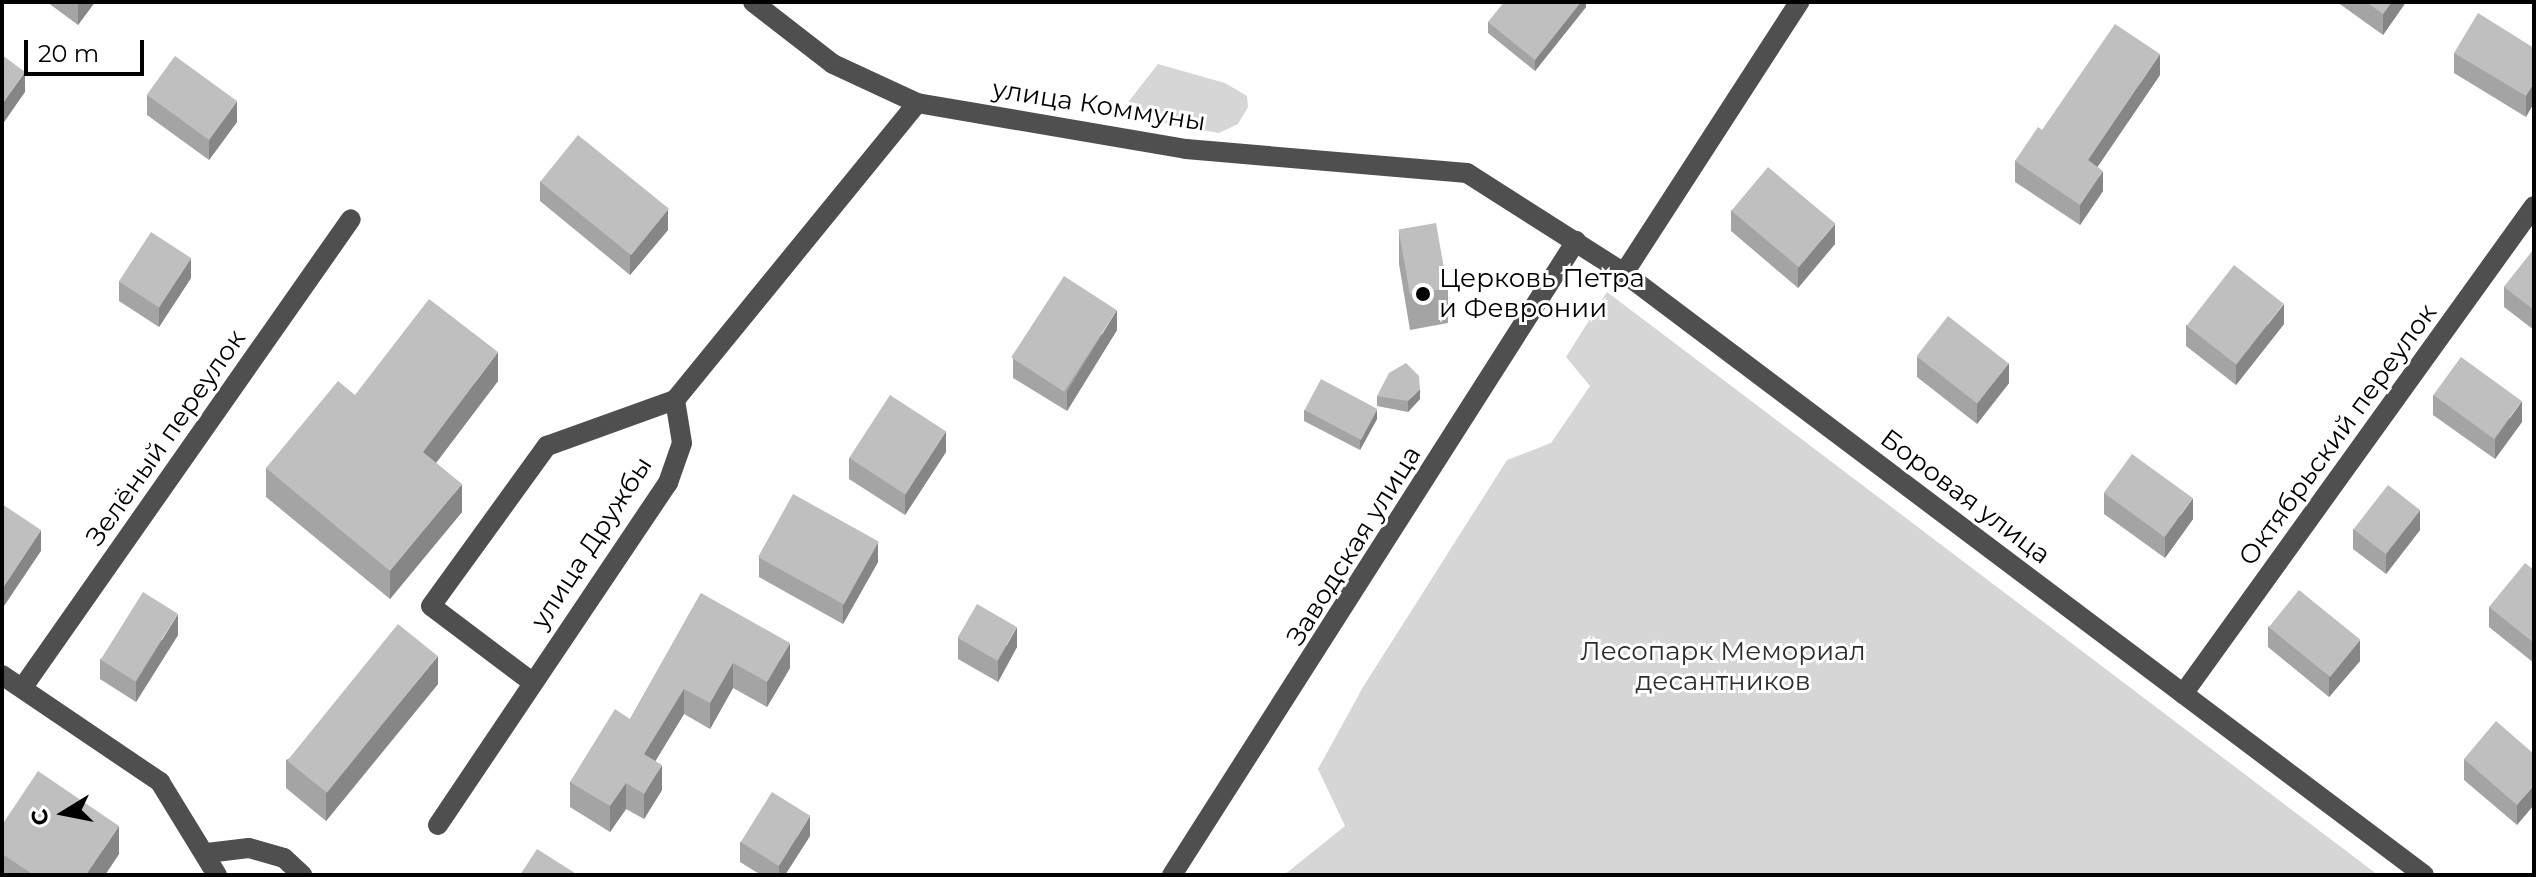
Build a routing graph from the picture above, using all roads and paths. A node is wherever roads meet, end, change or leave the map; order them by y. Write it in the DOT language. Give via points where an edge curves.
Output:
graph roads {
  1 [pos="753,2"];
  2 [pos="1799,2"];
  3 [pos="917,103"];
  4 [pos="1467,173"];
  5 [pos="2534,206"];
  6 [pos="351,219"];
  7 [pos="1576,241"];
  8 [pos="1624,273"];
  9 [pos="675,400"];
  10 [pos="2,675"];
  11 [pos="532,682"];
  12 [pos="23,687"];
  13 [pos="2183,694"];
  14 [pos="438,825"];
  15 [pos="207,853"];
  16 [pos="217,875"];
  17 [pos="302,875"];
  18 [pos="1172,875"];
  19 [pos="2424,875"];
  1 -- 3 [label="street, улица Коммуны" via="833,64"];
  2 -- 8 [label="street"];
  3 -- 4 [label="street, улица Коммуны" via="1186,149"];
  3 -- 9 [label="street"];
  4 -- 7 [label="street, Боровая улица"];
  5 -- 13 [label="street, Октябрьский переулок"];
  6 -- 12 [label="street, Зелёный переулок"];
  7 -- 8 [label="street, Боровая улица"];
  7 -- 18 [label="street, Заводская улица"];
  8 -- 13 [label="street, Боровая улица"];
  9 -- 11 [label="street, улица Дружбы" via="682,443 668,483"];
  9 -- 11 [label="street" via="547,446 431,606"];
  10 -- 12 [label="street"];
  11 -- 14 [label="street, улица Дружбы"];
  12 -- 15 [label="street" via="160,782"];
  13 -- 19 [label="street, Боровая улица"];
  15 -- 16 [label="street"];
  15 -- 17 [label="street" via="249,848 284,858"];
}
